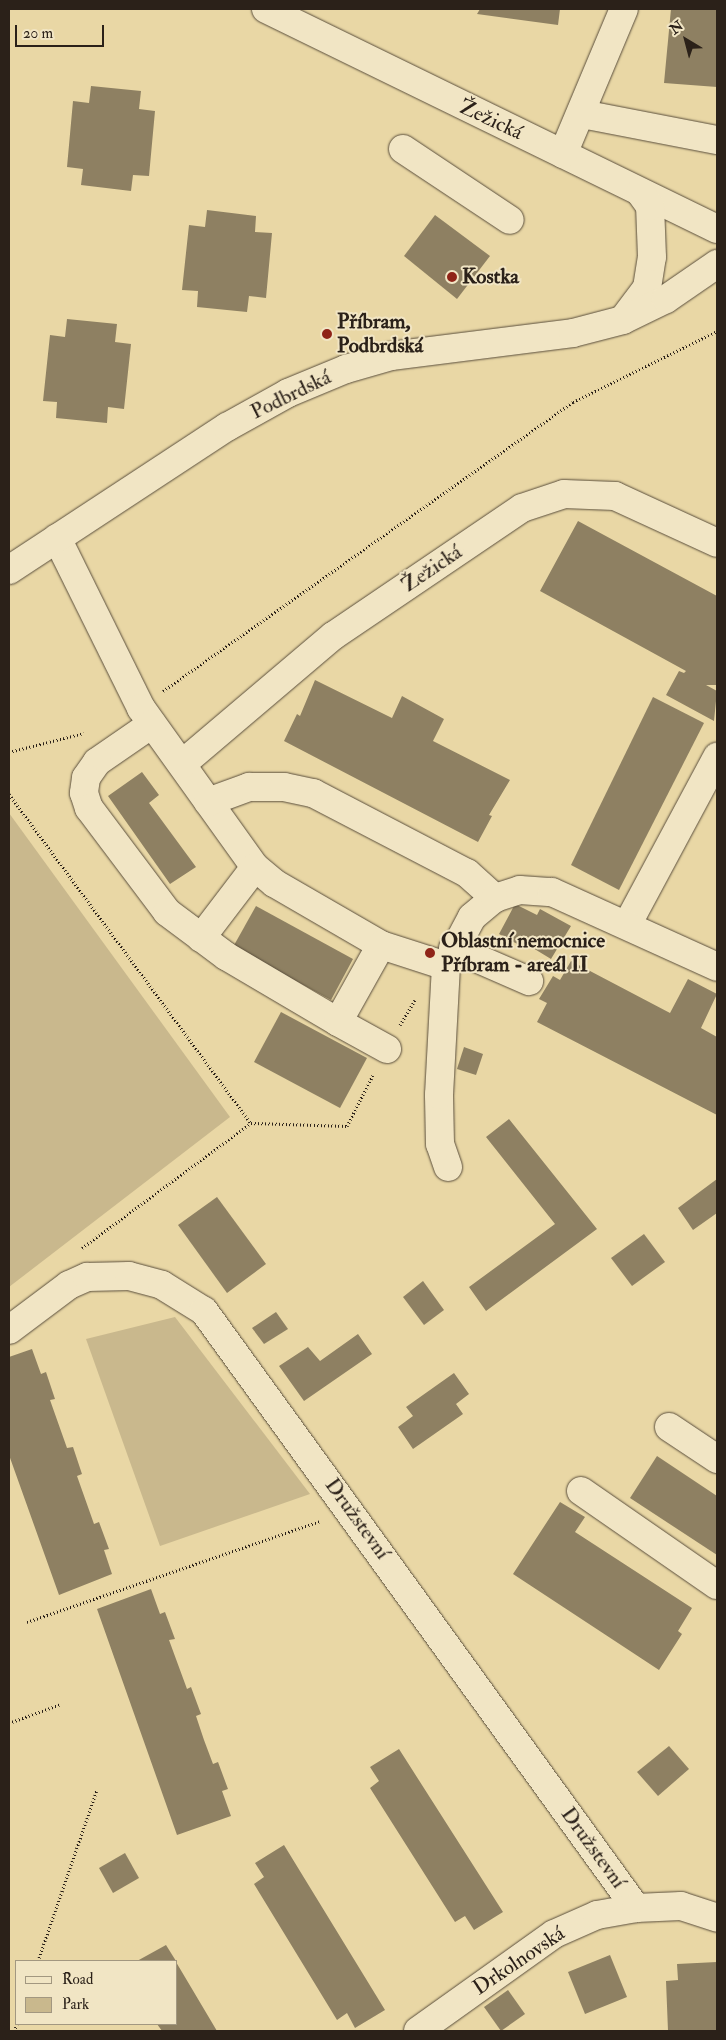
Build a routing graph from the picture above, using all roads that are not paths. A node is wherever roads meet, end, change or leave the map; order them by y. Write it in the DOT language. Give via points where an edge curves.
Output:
graph roads {
  1 [pos="266,9"];
  2 [pos="624,9"];
  3 [pos="582,114"];
  4 [pos="717,140"];
  5 [pos="403,149"];
  6 [pos="563,154"];
  7 [pos="640,192"];
  8 [pos="510,220"];
  9 [pos="717,229"];
  10 [pos="717,264"];
  11 [pos="623,320"];
  12 [pos="56,538"];
  13 [pos="717,543"];
  14 [pos="9,570"];
  15 [pos="152,712"];
  16 [pos="717,757"];
  17 [pos="182,764"];
  18 [pos="208,802"];
  19 [pos="255,867"];
  20 [pos="495,898"];
  21 [pos="628,926"];
  22 [pos="201,938"];
  23 [pos="381,945"];
  24 [pos="445,959"];
  25 [pos="717,967"];
  26 [pos="529,981"];
  27 [pos="338,1022"];
  28 [pos="387,1049"];
  29 [pos="448,1167"];
  30 [pos="9,1330"];
  31 [pos="669,1427"];
  32 [pos="717,1459"];
  33 [pos="581,1491"];
  34 [pos="717,1585"];
  35 [pos="636,1908"];
  36 [pos="717,1918"];
  37 [pos="418,2031"];
  1 -- 6 [label="street, Žežická"];
  2 -- 3 [label="street"];
  3 -- 4 [label="street"];
  3 -- 6 [label="street"];
  5 -- 8 [label="street"];
  6 -- 7 [label="street, Žežická"];
  7 -- 9 [label="street, Žežická"];
  7 -- 11 [label="street" via="650,206 652,257 647,288"];
  10 -- 11 [label="street, Podbrdská" via="666,299"];
  11 -- 12 [label="street, Podbrdská" via="573,333 391,356 346,369 288,394 227,428"];
  12 -- 14 [label="street, Podbrdská"];
  12 -- 15 [label="street" via="110,650"];
  13 -- 17 [label="street, Žežická" via="615,496 564,494 522,508 333,636"];
  15 -- 17 [label="street"];
  15 -- 22 [label="street" via="97,762 86,778 84,793 90,808 167,912"];
  16 -- 21 [label="street"];
  17 -- 18 [label="street"];
  18 -- 19 [label="street"];
  18 -- 20 [label="street" via="250,787 284,787 313,793 467,873"];
  19 -- 22 [label="street"];
  19 -- 23 [label="street" via="274,883"];
  20 -- 21 [label="street" via="520,890 552,892"];
  20 -- 24 [label="street" via="472,917"];
  21 -- 25 [label="street"];
  22 -- 27 [label="street"];
  23 -- 24 [label="street"];
  23 -- 27 [label="street"];
  24 -- 26 [label="street"];
  24 -- 29 [label="street" via="439,1095 440,1144"];
  27 -- 28 [label="street"];
  30 -- 35 [label="street, Družstevní" via="69,1285 87,1277 129,1276 162,1285 204,1311"];
  31 -- 32 [label="street"];
  33 -- 34 [label="street"];
  35 -- 36 [label="street, Drkolnovská" via="681,1906"];
  35 -- 37 [label="street, Drkolnovská" via="597,1915 554,1934"];
}
